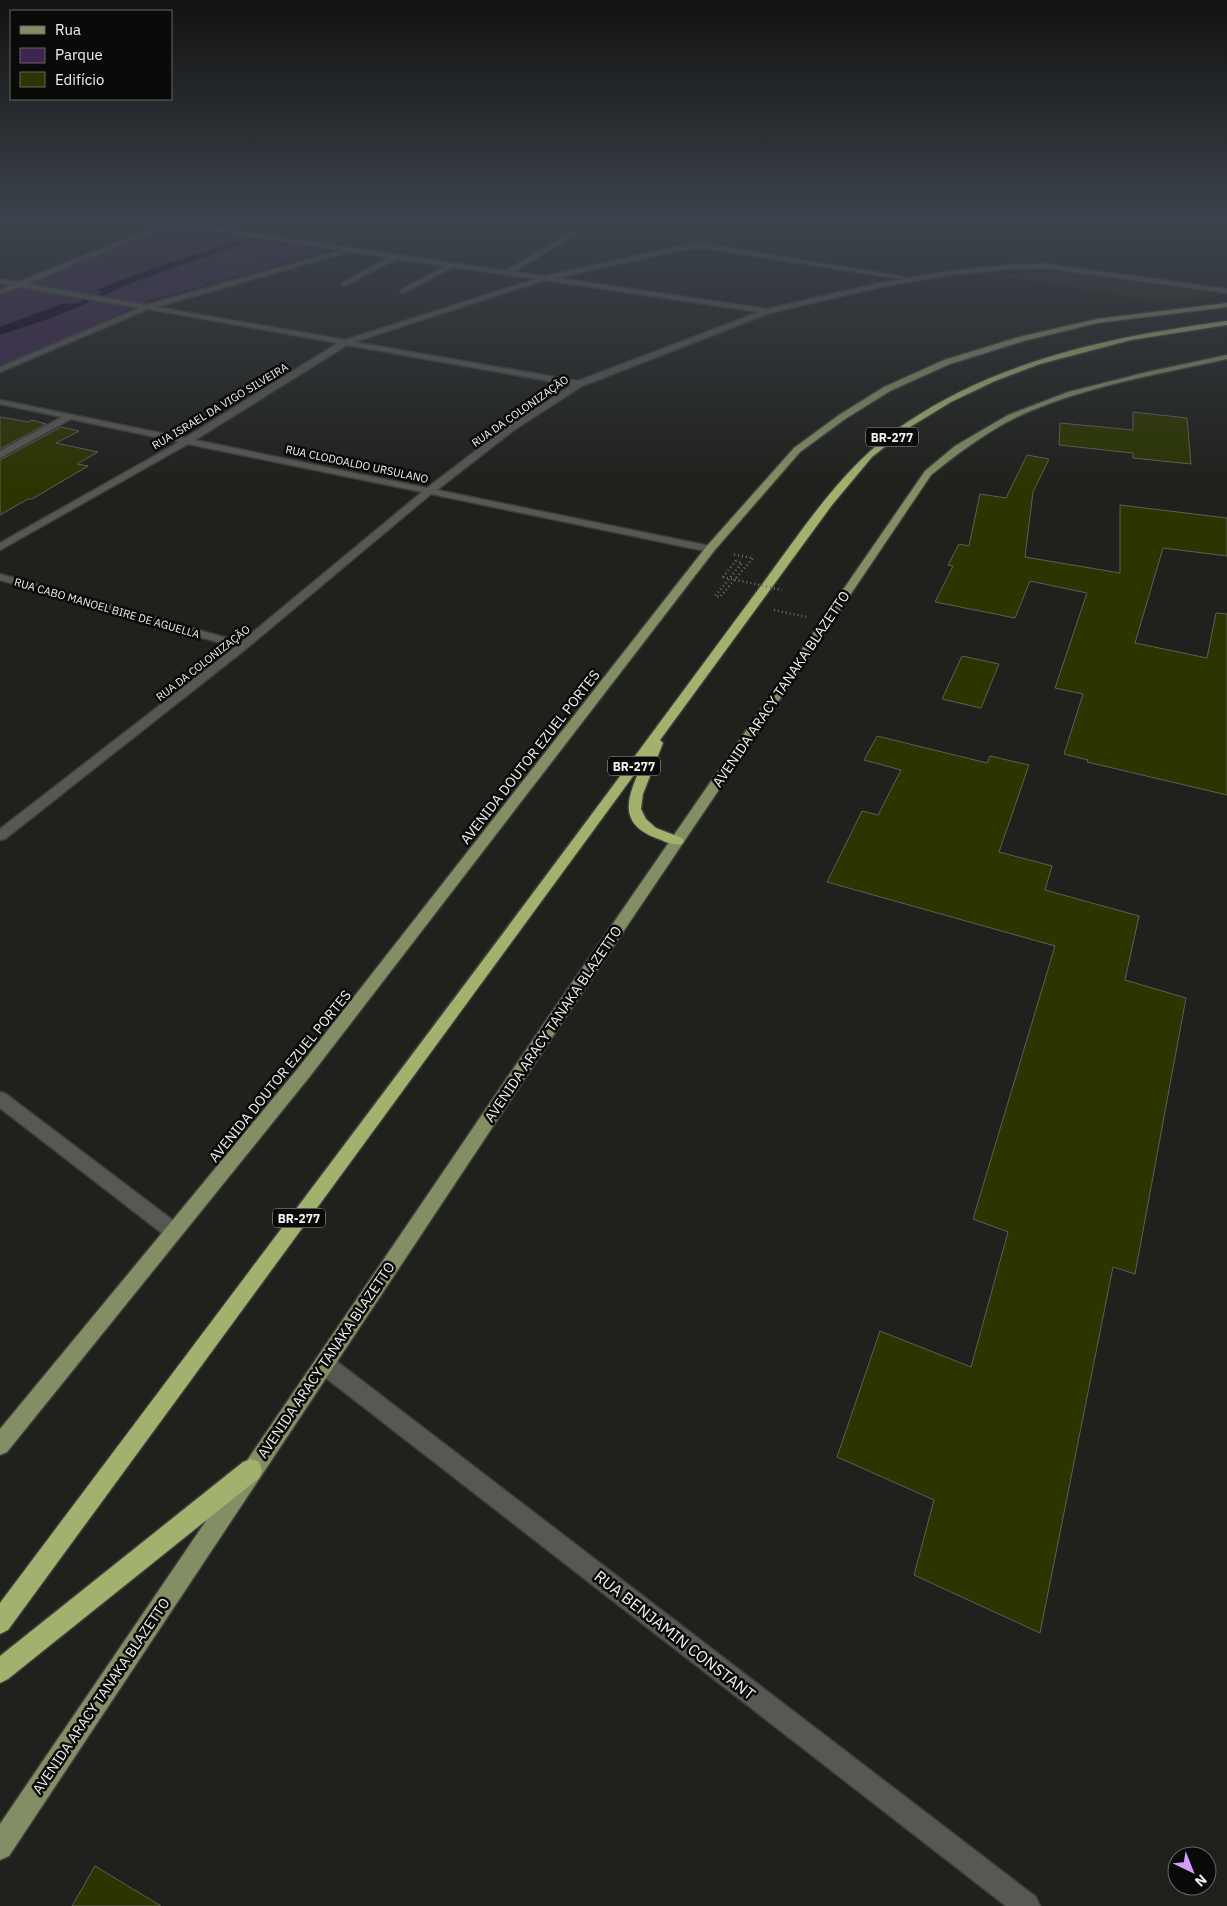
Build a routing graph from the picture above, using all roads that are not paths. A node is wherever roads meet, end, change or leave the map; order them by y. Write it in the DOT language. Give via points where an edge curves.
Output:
graph roads {
  1 [pos="144,308"];
  2 [pos="151,308"];
  3 [pos="452,308"];
  4 [pos="747,308"];
  5 [pos="782,308"];
  6 [pos="1203,308"];
  7 [pos="768,311"];
  8 [pos="1227,323"];
  9 [pos="346,342"];
  10 [pos="1227,357"];
  11 [pos="0,370"];
  12 [pos="579,384"];
  13 [pos="0,402"];
  14 [pos="71,416"];
  15 [pos="188,440"];
  16 [pos="0,455"];
  17 [pos="429,490"];
  18 [pos="0,547"];
  19 [pos="710,550"];
  20 [pos="0,577"];
  21 [pos="243,646"];
  22 [pos="668,716"];
  23 [pos="0,836"];
  24 [pos="677,841"];
  25 [pos="0,1098"];
  26 [pos="173,1231"];
  27 [pos="324,1364"];
  28 [pos="0,1445"];
  29 [pos="251,1470"];
  30 [pos="0,1622"];
  31 [pos="0,1671"];
  32 [pos="0,1847"];
  33 [pos="1027,1906"];
  1 -- 11 [label="street"];
  2 -- 9 [label="street"];
  3 -- 9 [label="street, RUA ISRAEL DA VIGO SILVEIRA"];
  4 -- 7 [label="street"];
  5 -- 7 [label="street, RUA DA COLONIZAÇÃO"];
  6 -- 19 [label="main road, AVENIDA DOUTOR EZUEL PORTES" via="1097,321 1022,339 947,362 887,389 798,450"];
  7 -- 12 [label="street, RUA DA COLONIZAÇÃO"];
  8 -- 22 [label="highway, BR-277" via="1126,338 1055,356 956,396 899,432 868,456 831,499"];
  9 -- 12 [label="street"];
  9 -- 15 [label="street, RUA ISRAEL DA VIGO SILVEIRA"];
  10 -- 24 [label="main road, AVENIDA ARACY TANAKA BLAZETTO" via="1071,394 1011,417 958,448 928,473"];
  12 -- 17 [label="street, RUA DA COLONIZAÇÃO" via="511,428"];
  13 -- 14 [label="street, RUA CLODOALDO URSULANO"];
  14 -- 15 [label="street, RUA CLODOALDO URSULANO"];
  14 -- 16 [label="street"];
  15 -- 17 [label="street, RUA CLODOALDO URSULANO"];
  15 -- 18 [label="street, RUA ISRAEL DA VIGO SILVEIRA"];
  17 -- 19 [label="street, RUA CLODOALDO URSULANO"];
  17 -- 21 [label="street, RUA DA COLONIZAÇÃO"];
  19 -- 26 [label="main road, AVENIDA DOUTOR EZUEL PORTES" via="305,1071"];
  20 -- 21 [label="street, RUA CABO MANOEL BIRE DE AGUELLA"];
  21 -- 23 [label="street, RUA DA COLONIZAÇÃO"];
  22 -- 24 [label="highway" via="636,794 634,809 640,821 652,831"];
  22 -- 30 [label="highway, BR-277"];
  24 -- 27 [label="main road, AVENIDA ARACY TANAKA BLAZETTO"];
  25 -- 26 [label="street"];
  26 -- 28 [label="main road, AVENIDA DOUTOR EZUEL PORTES"];
  27 -- 29 [label="main road, AVENIDA ARACY TANAKA BLAZETTO"];
  27 -- 33 [label="street, RUA BENJAMIN CONSTANT"];
  29 -- 31 [label="highway"];
  29 -- 32 [label="main road, AVENIDA ARACY TANAKA BLAZETTO"];
}
